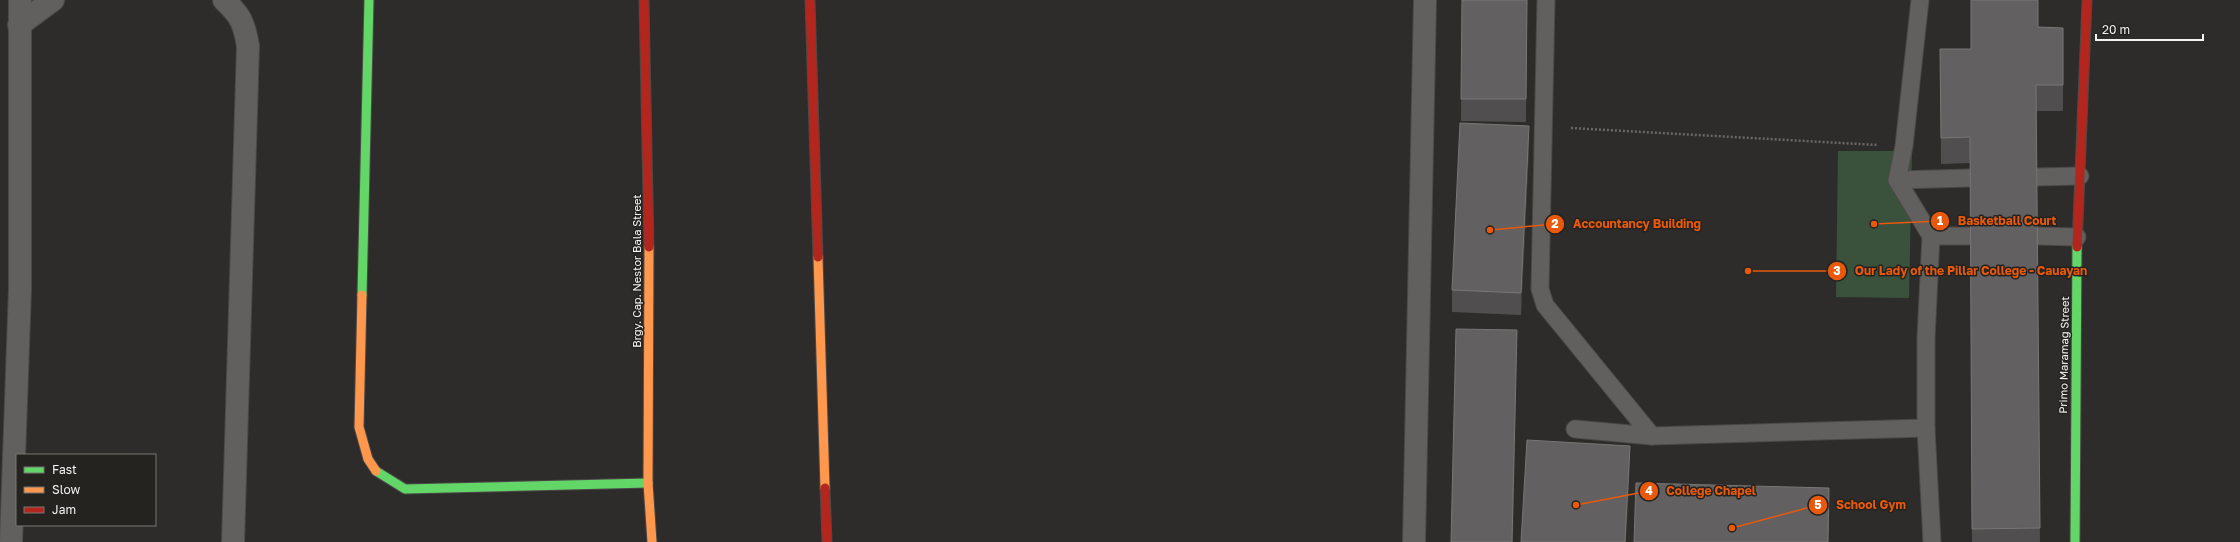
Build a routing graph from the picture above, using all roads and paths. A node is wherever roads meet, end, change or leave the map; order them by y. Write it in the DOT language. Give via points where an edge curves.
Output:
graph roads {
  1 [pos="20,0"];
  2 [pos="53,0"];
  3 [pos="224,0"];
  4 [pos="370,0"];
  5 [pos="644,0"];
  6 [pos="810,0"];
  7 [pos="1425,0"];
  8 [pos="1546,0"];
  9 [pos="1920,0"];
  10 [pos="2087,0"];
  11 [pos="19,25"];
  12 [pos="1544,127"];
  13 [pos="1904,146"];
  14 [pos="2080,176"];
  15 [pos="2036,177"];
  16 [pos="1970,178"];
  17 [pos="1897,180"];
  18 [pos="1931,236"];
  19 [pos="1970,236"];
  20 [pos="2037,236"];
  21 [pos="2077,237"];
  22 [pos="1926,428"];
  23 [pos="1575,429"];
  24 [pos="1652,436"];
  25 [pos="648,483"];
  26 [pos="11,542"];
  27 [pos="233,542"];
  28 [pos="652,542"];
  29 [pos="827,542"];
  30 [pos="1414,542"];
  31 [pos="1932,542"];
  32 [pos="2074,542"];
  1 -- 11 [label="street"];
  2 -- 11 [label="street"];
  3 -- 27 [label="street" via="244,23 248,46"];
  4 -- 25 [label="street" via="359,427 366,458 382,477 405,490"];
  5 -- 25 [label="street, Brgy. Cap. Nestor Bala Street" via="649,178"];
  6 -- 29 [label="street"];
  7 -- 30 [label="street"];
  8 -- 12 [label="lane"];
  9 -- 13 [label="lane"];
  10 -- 14 [label="street, Primo Maramag Street"];
  11 -- 26 [label="street" via="20,289"];
  12 -- 13 [label="path"];
  12 -- 24 [label="lane" via="1540,289 1545,305"];
  13 -- 17 [label="lane"];
  14 -- 15 [label="lane"];
  14 -- 21 [label="street, Primo Maramag Street"];
  16 -- 17 [label="lane"];
  17 -- 18 [label="lane"];
  18 -- 19 [label="lane"];
  18 -- 22 [label="lane" via="1926,338"];
  20 -- 21 [label="lane"];
  21 -- 32 [label="street, Primo Maramag Street"];
  22 -- 24 [label="lane"];
  22 -- 31 [label="lane"];
  23 -- 24 [label="lane"];
  25 -- 28 [label="street, Brgy. Cap. Nestor Bala Street"];
}
